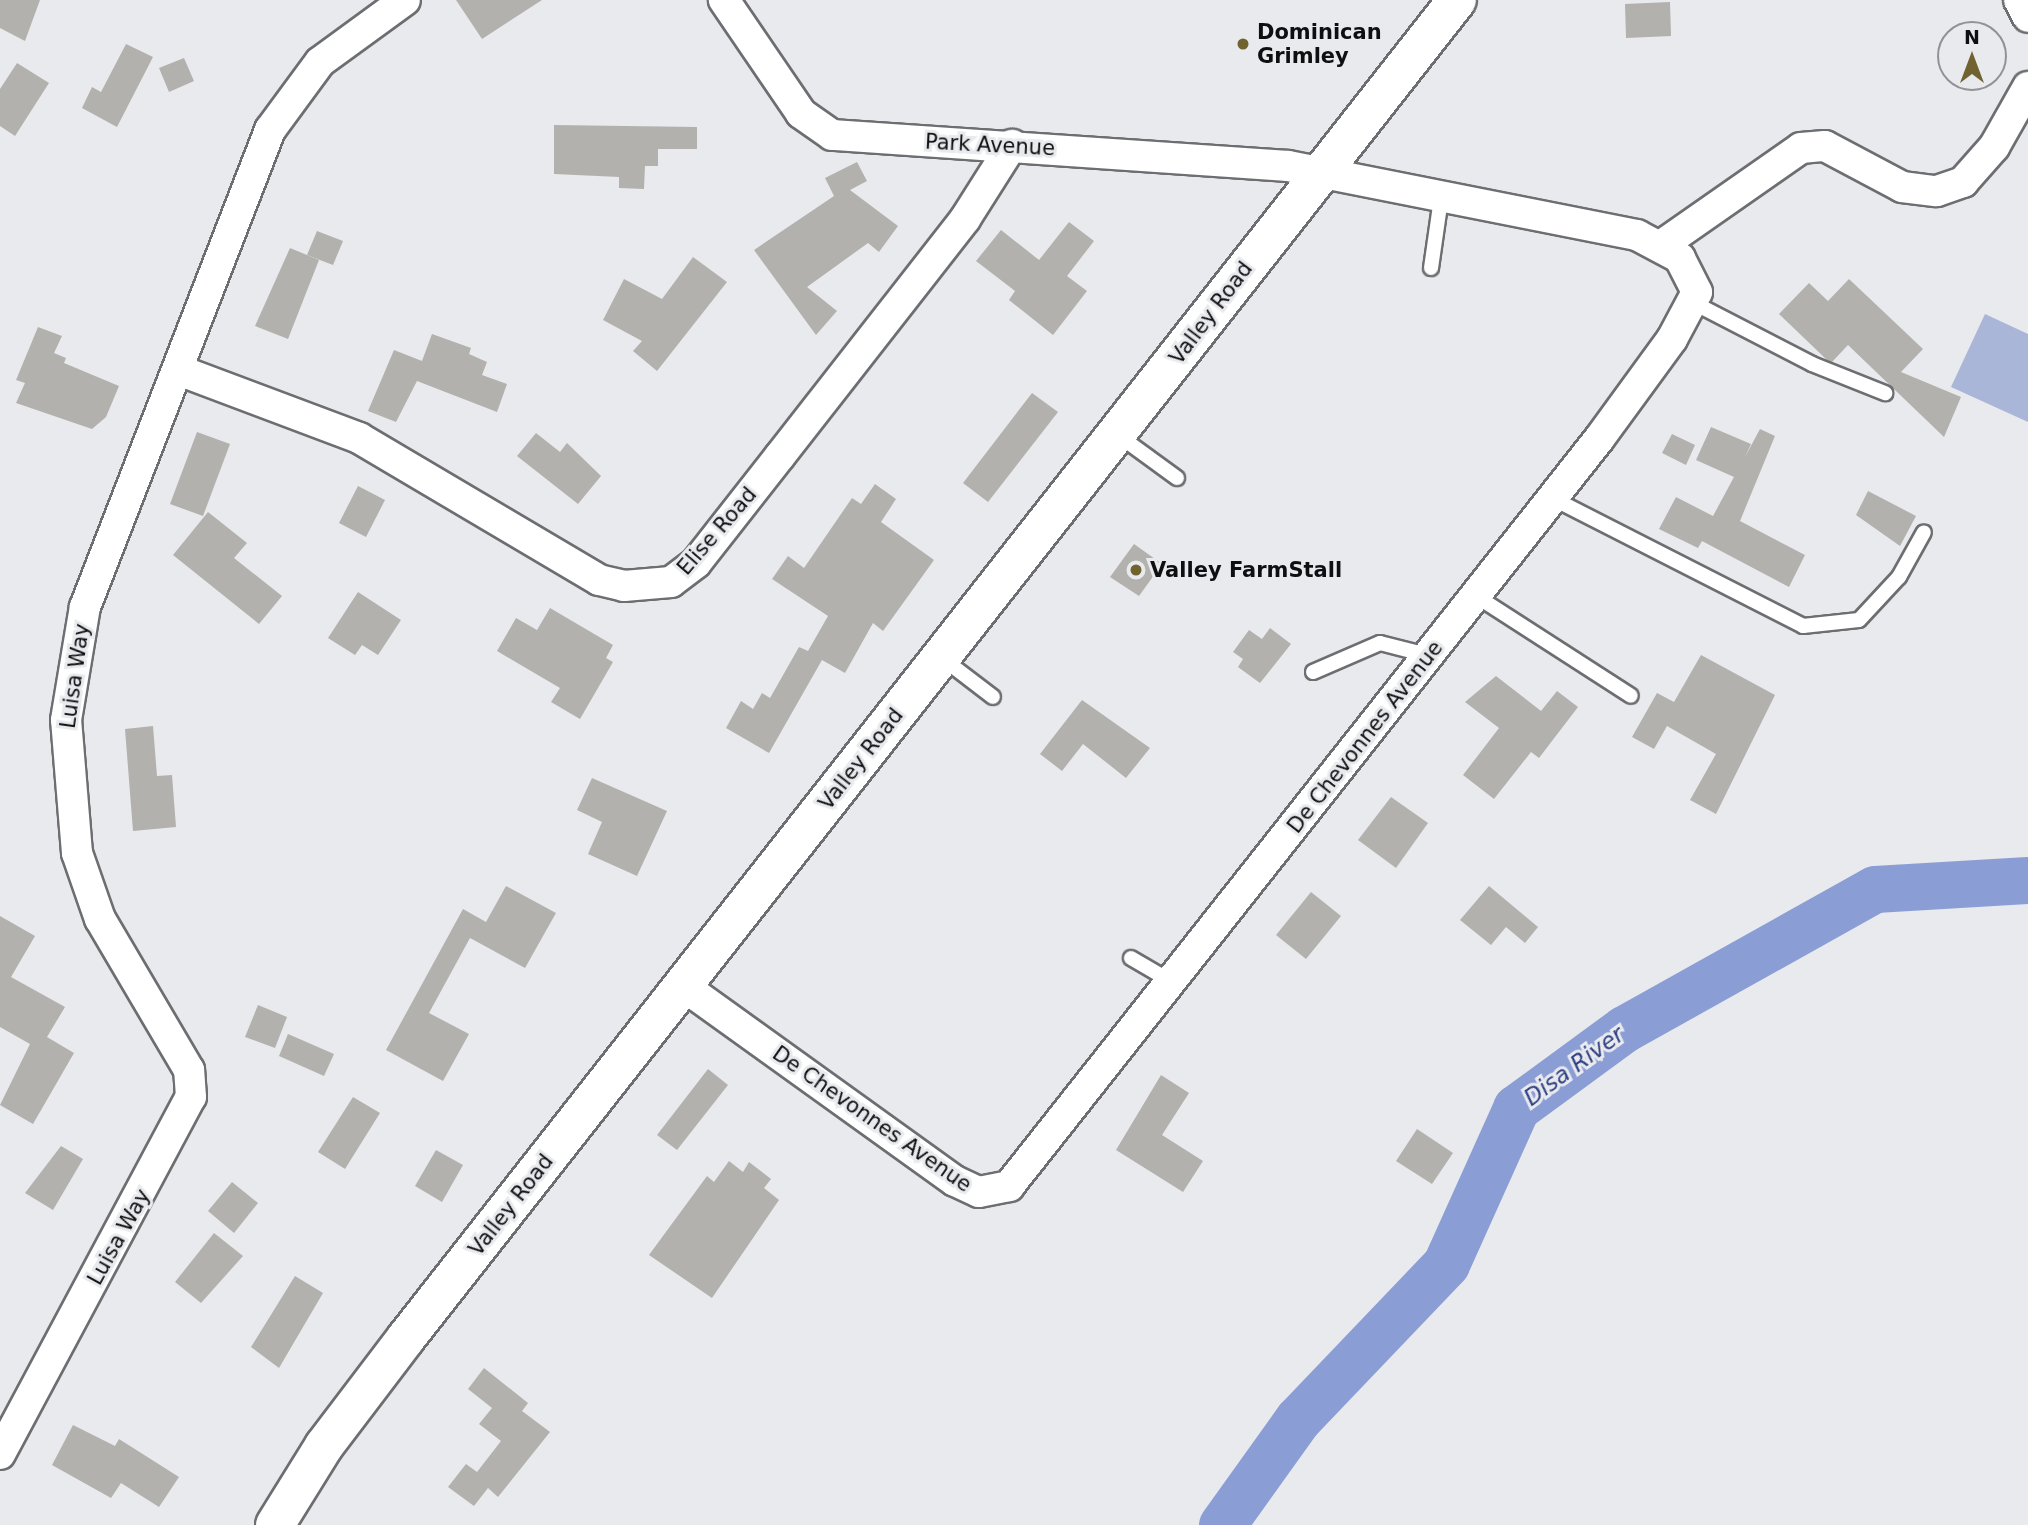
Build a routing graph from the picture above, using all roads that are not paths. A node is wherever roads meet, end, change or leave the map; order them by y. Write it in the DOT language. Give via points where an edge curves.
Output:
graph roads {
  1 [pos="405,0"];
  2 [pos="724,0"];
  3 [pos="1457,0"];
  4 [pos="2019,0"];
  5 [pos="2028,17"];
  6 [pos="2028,87"];
  7 [pos="1012,145"];
  8 [pos="1321,172"];
  9 [pos="1440,199"];
  10 [pos="1662,244"];
  11 [pos="1431,268"];
  12 [pos="1694,303"];
  13 [pos="181,371"];
  14 [pos="1885,393"];
  15 [pos="1117,434"];
  16 [pos="1177,478"];
  17 [pos="1552,498"];
  18 [pos="1924,532"];
  19 [pos="1476,596"];
  20 [pos="1427,655"];
  21 [pos="941,658"];
  22 [pos="1313,672"];
  23 [pos="1631,696"];
  24 [pos="993,697"];
  25 [pos="1130,958"];
  26 [pos="1173,983"];
  27 [pos="682,985"];
  28 [pos="0,1454"];
  29 [pos="275,1525"];
  1 -- 13 [label="street, Luisa Way" via="320,62 270,130"];
  2 -- 7 [label="street, Park Avenue" via="801,113 822,131"];
  3 -- 8 [label="street, Valley Road"];
  4 -- 5 [label="street"];
  6 -- 10 [label="street" via="1994,147 1963,182 1937,191 1902,187 1825,146 1801,148"];
  7 -- 8 [label="street, Park Avenue"];
  7 -- 13 [label="street, Elise Road" via="965,219 696,563 671,582 624,586 599,580 359,438"];
  8 -- 9 [label="street"];
  8 -- 15 [label="street, Valley Road"];
  9 -- 10 [label="street"];
  9 -- 11 [label="lane"];
  10 -- 12 [label="street" via="1691,271"];
  12 -- 14 [label="lane" via="1812,364"];
  12 -- 17 [label="street, De Chevonnes Avenue"];
  13 -- 28 [label="street, Luisa Way" via="86,607 66,720 68,782 86,883 100,919 189,1070 191,1097"];
  15 -- 16 [label="lane"];
  15 -- 21 [label="street, Valley Road"];
  17 -- 18 [label="lane" via="1803,626 1859,620 1899,577"];
  17 -- 19 [label="street, De Chevonnes Avenue"];
  19 -- 20 [label="street, De Chevonnes Avenue"];
  19 -- 23 [label="lane"];
  20 -- 22 [label="lane" via="1380,643"];
  20 -- 26 [label="street, De Chevonnes Avenue"];
  21 -- 24 [label="lane"];
  21 -- 27 [label="street, Valley Road"];
  25 -- 26 [label="lane"];
  26 -- 27 [label="street, De Chevonnes Avenue" via="1029,1167 1009,1186 987,1192 955,1181"];
  27 -- 29 [label="street, Valley Road" via="324,1446"];
}
